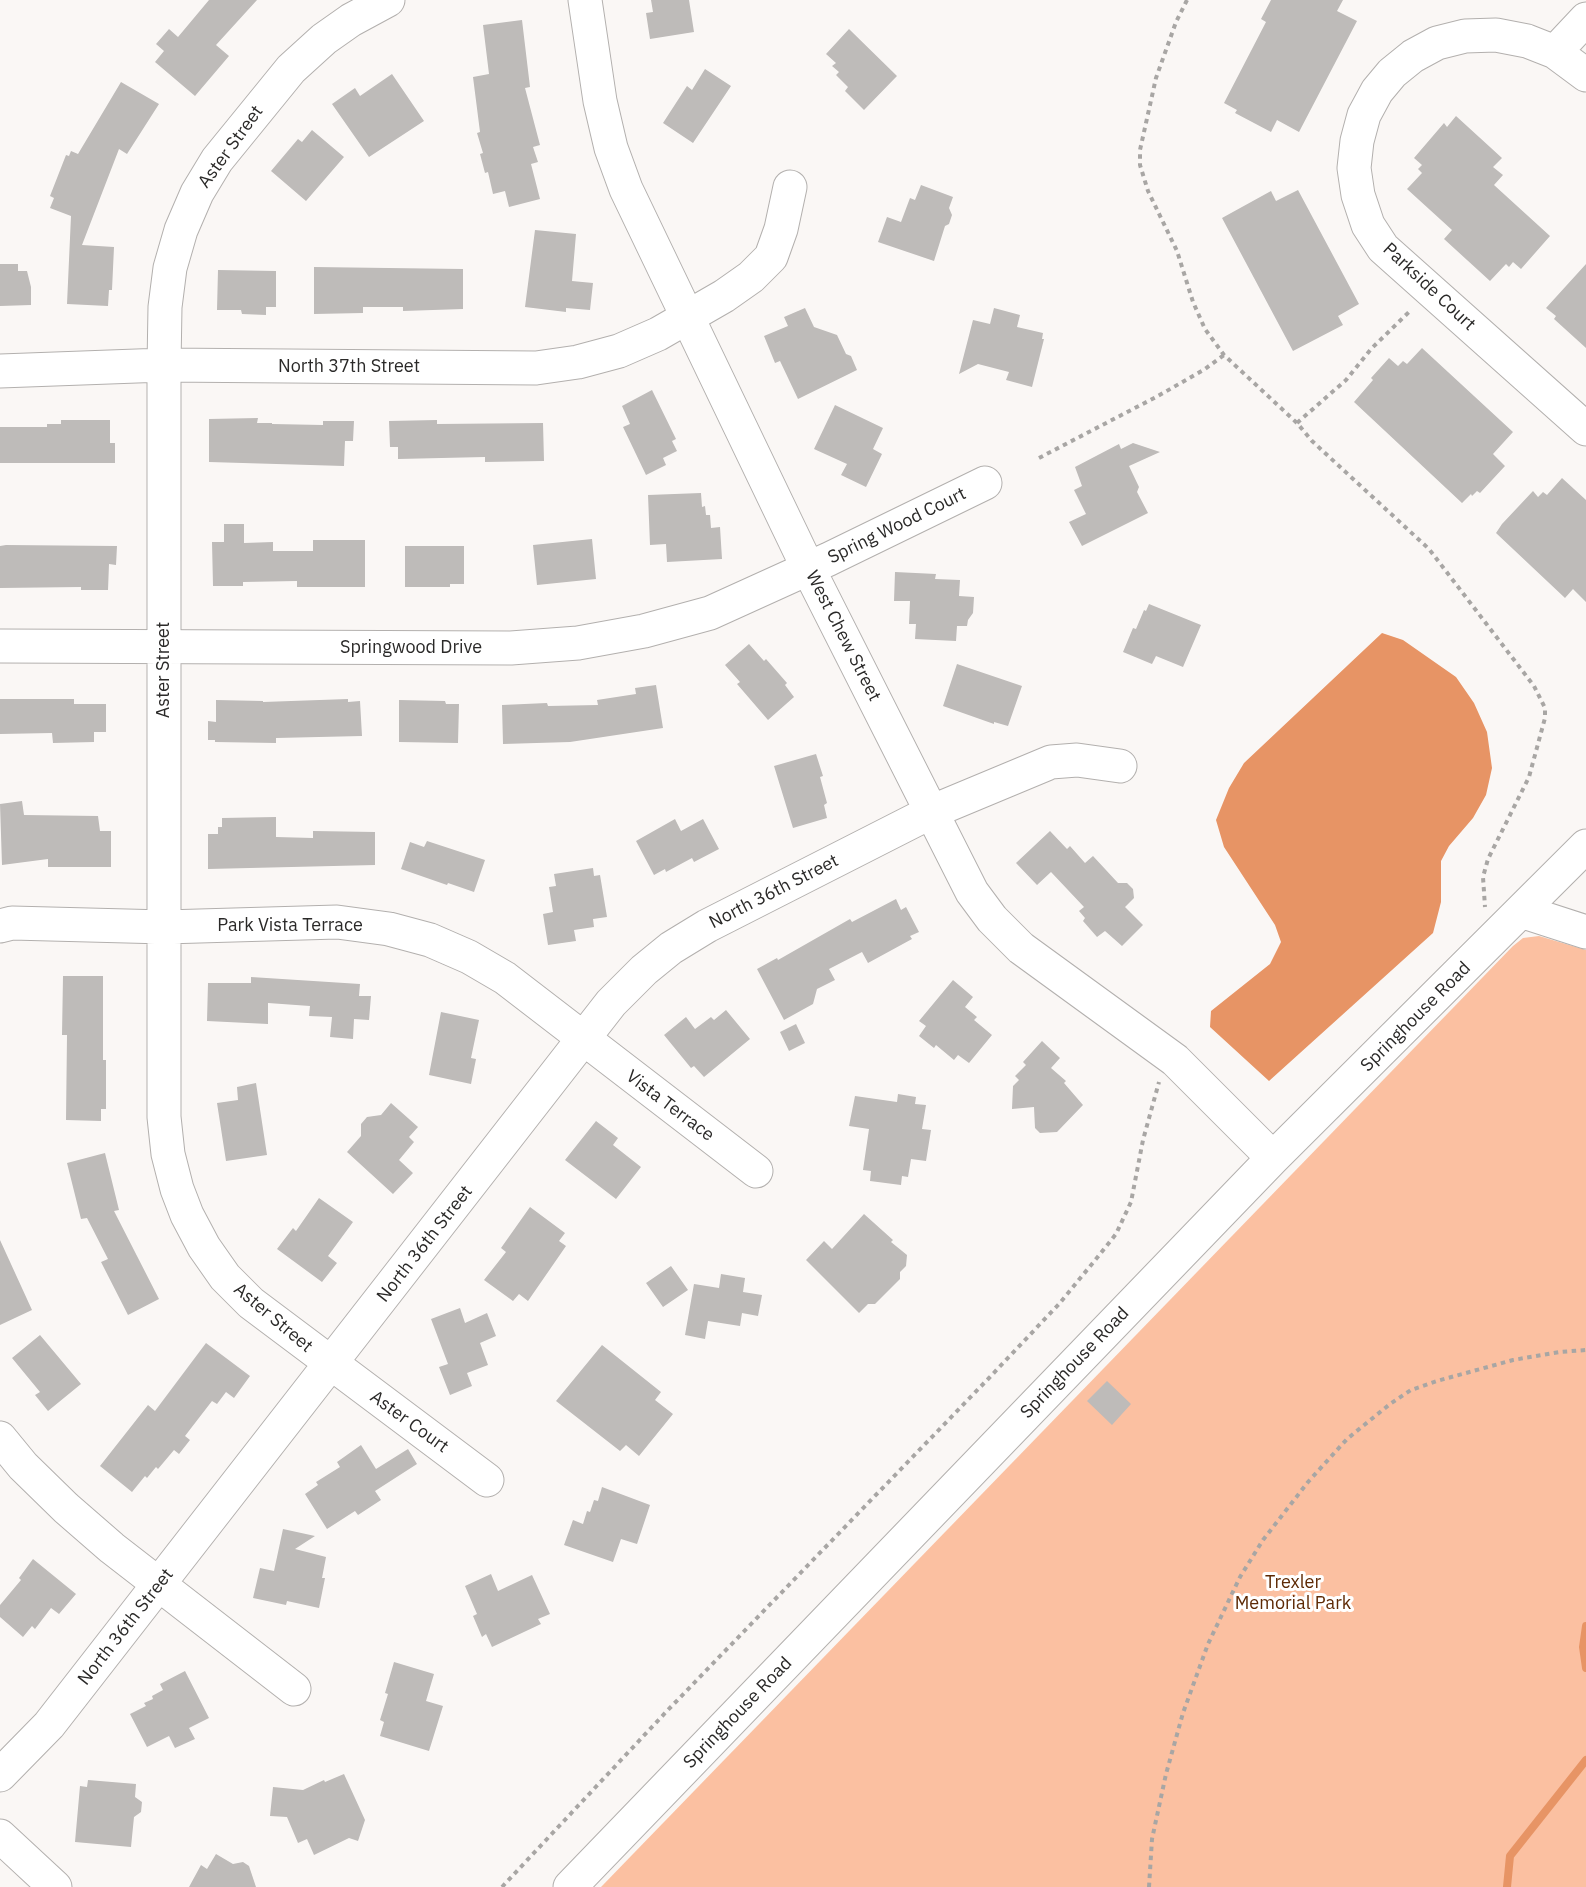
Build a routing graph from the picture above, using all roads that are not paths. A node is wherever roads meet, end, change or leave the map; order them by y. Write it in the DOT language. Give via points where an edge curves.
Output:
graph roads {
  1 [pos="388,0"];
  2 [pos="585,0"];
  3 [pos="1586,19"];
  4 [pos="1555,52"];
  5 [pos="1586,75"];
  6 [pos="790,187"];
  7 [pos="688,317"];
  8 [pos="164,365"];
  9 [pos="0,371"];
  10 [pos="1586,429"];
  11 [pos="985,483"];
  12 [pos="808,568"];
  13 [pos="0,646"];
  14 [pos="164,646"];
  15 [pos="1120,766"];
  16 [pos="931,812"];
  17 [pos="1581,863"];
  18 [pos="1521,911"];
  19 [pos="0,926"];
  20 [pos="165,927"];
  21 [pos="1586,932"];
  22 [pos="583,1040"];
  23 [pos="1273,1158"];
  24 [pos="756,1171"];
  25 [pos="331,1365"];
  26 [pos="0,1438"];
  27 [pos="488,1480"];
  28 [pos="160,1584"];
  29 [pos="294,1689"];
  30 [pos="0,1775"];
  31 [pos="0,1836"];
  32 [pos="55,1887"];
  33 [pos="570,1887"];
  1 -- 8 [label="street, Aster Street" via="324,39 291,69 217,160 193,202 170,268"];
  2 -- 7 [label="street, West Chew Street" via="611,148"];
  3 -- 4 [label="street"];
  4 -- 5 [label="street, Parkside Court"];
  4 -- 10 [label="street, Parkside Court" via="1496,35 1465,36 1437,43 1413,56 1377,91 1364,115 1354,168 1368,225 1383,248"];
  6 -- 7 [label="street, North 37th Street" via="771,257 751,277"];
  7 -- 8 [label="street, North 37th Street" via="619,351 536,368"];
  7 -- 12 [label="street, West Chew Street"];
  8 -- 9 [label="street, North 37th Street"];
  8 -- 14 [label="street, Aster Street"];
  11 -- 12 [label="street, Spring Wood Court"];
  12 -- 14 [label="street, Springwood Drive" via="710,613 578,643 511,648"];
  12 -- 16 [label="street, West Chew Street"];
  13 -- 14 [label="street, Springwood Drive"];
  14 -- 20 [label="street, Aster Street"];
  15 -- 16 [label="street, North 36th Street" via="1077,760 1051,762"];
  16 -- 22 [label="street, North 36th Street" via="671,948 611,1003"];
  16 -- 23 [label="street, West Chew Street" via="972,892 992,919 1021,948 1175,1060"];
  17 -- 18 [label="street, Springhouse Road"];
  18 -- 21 [label="street"];
  18 -- 23 [label="street, Springhouse Road"];
  19 -- 20 [label="street, Park Vista Terrace" via="12,923"];
  20 -- 22 [label="street, Park Vista Terrace" via="337,922 389,928 469,957 505,978"];
  20 -- 25 [label="street, Aster Street" via="164,1117 177,1189 204,1247 225,1277 251,1304"];
  22 -- 24 [label="street, Vista Terrace"];
  22 -- 25 [label="street, North 36th Street"];
  23 -- 33 [label="street, Springhouse Road"];
  25 -- 27 [label="street, Aster Court"];
  25 -- 28 [label="street, North 36th Street"];
  26 -- 28 [label="street" via="66,1508"];
  28 -- 29 [label="street"];
  28 -- 30 [label="street, North 36th Street" via="49,1725"];
  31 -- 32 [label="street"];
}
